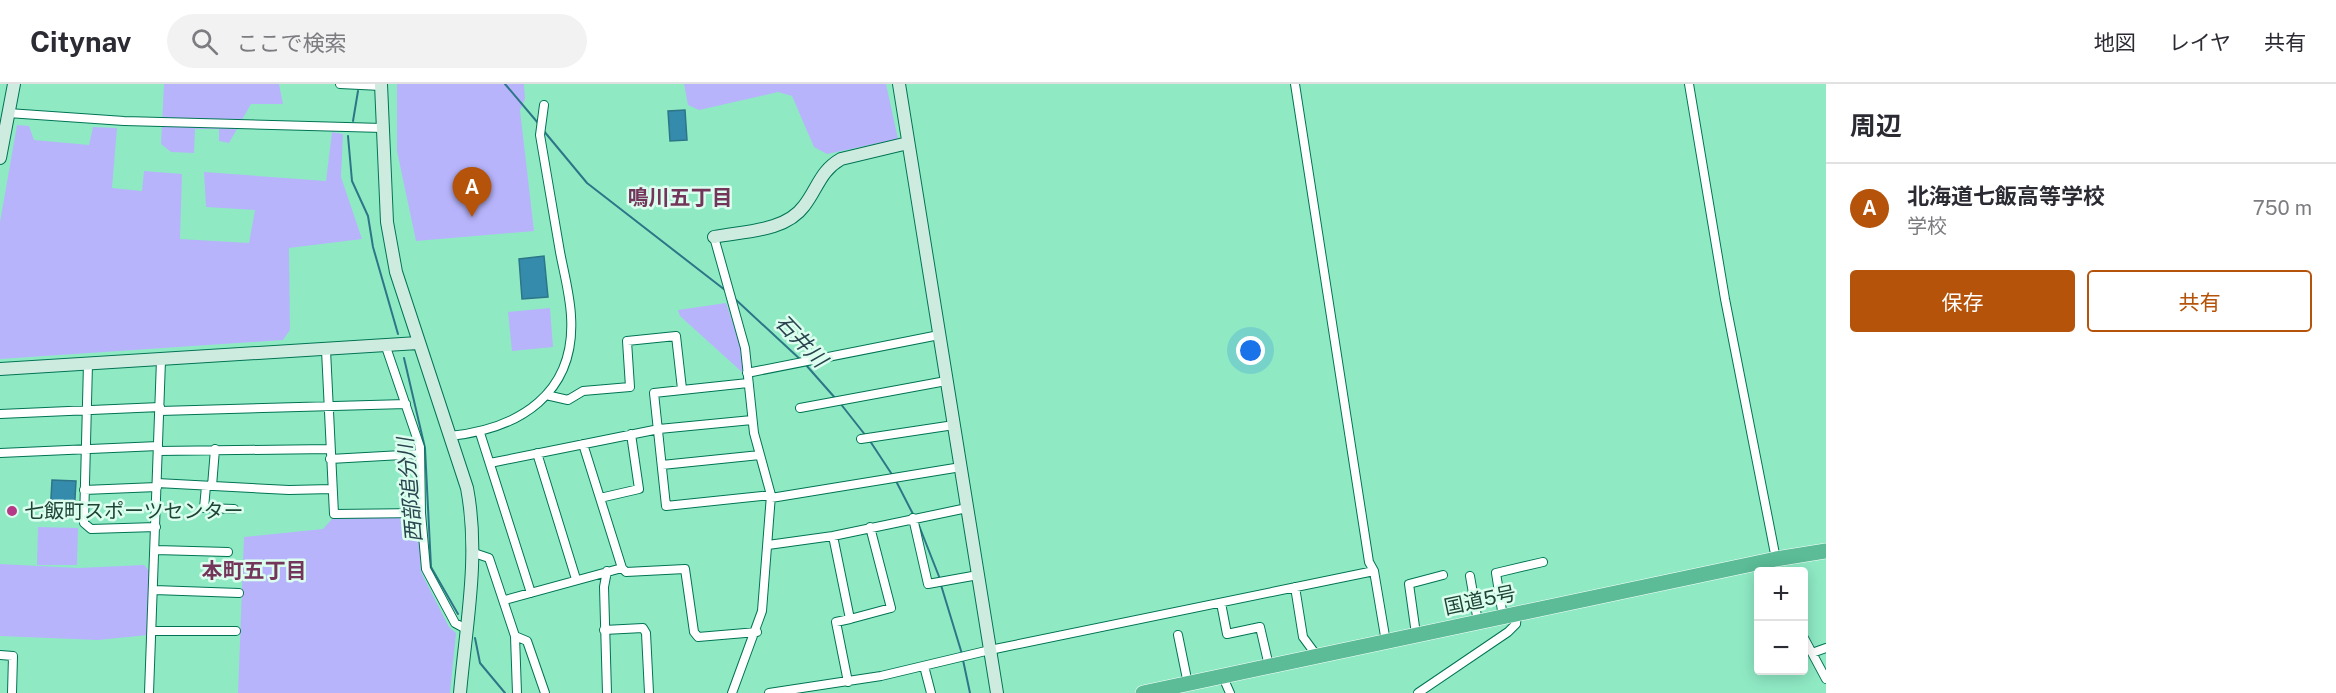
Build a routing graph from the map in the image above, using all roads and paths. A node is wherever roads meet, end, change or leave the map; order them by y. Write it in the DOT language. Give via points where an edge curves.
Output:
graph roads {
  1 [pos="14,84"];
  2 [pos="340,84"];
  3 [pos="898,84"];
  4 [pos="1295,84"];
  5 [pos="1689,84"];
  6 [pos="381,85"];
  7 [pos="544,105"];
  8 [pos="8,113"];
  9 [pos="383,128"];
  10 [pos="2,138"];
  11 [pos="908,143"];
  12 [pos="0,159"];
  13 [pos="714,237"];
  14 [pos="939,335"];
  15 [pos="418,343"];
  16 [pos="386,346"];
  17 [pos="326,350"];
  18 [pos="161,360"];
  19 [pos="88,363"];
  20 [pos="0,369"];
  21 [pos="747,373"];
  22 [pos="946,381"];
  23 [pos="748,383"];
  24 [pos="682,389"];
  25 [pos="546,395"];
  26 [pos="406,404"];
  27 [pos="327,407"];
  28 [pos="87,408"];
  29 [pos="800,408"];
  30 [pos="160,409"];
  31 [pos="0,414"];
  32 [pos="752,420"];
  33 [pos="954,425"];
  34 [pos="659,429"];
  35 [pos="480,433"];
  36 [pos="631,434"];
  37 [pos="450,436"];
  38 [pos="861,439"];
  39 [pos="583,444"];
  40 [pos="84,449"];
  41 [pos="158,449"];
  42 [pos="215,449"];
  43 [pos="330,449"];
  44 [pos="0,453"];
  45 [pos="537,453"];
  46 [pos="420,454"];
  47 [pos="760,455"];
  48 [pos="330,459"];
  49 [pos="490,463"];
  50 [pos="662,465"];
  51 [pos="961,467"];
  52 [pos="157,485"];
  53 [pos="209,486"];
  54 [pos="332,489"];
  55 [pos="84,490"];
  56 [pos="771,497"];
  57 [pos="600,498"];
  58 [pos="967,508"];
  59 [pos="234,509"];
  60 [pos="422,513"];
  61 [pos="913,518"];
  62 [pos="156,527"];
  63 [pos="870,527"];
  64 [pos="833,536"];
  65 [pos="768,545"];
  66 [pos="156,550"];
  67 [pos="1826,551"];
  68 [pos="228,552"];
  69 [pos="474,553"];
  70 [pos="1543,562"];
  71 [pos="1771,564"];
  72 [pos="622,568"];
  73 [pos="607,571"];
  74 [pos="1374,572"];
  75 [pos="978,575"];
  76 [pos="1443,575"];
  77 [pos="1470,576"];
  78 [pos="576,579"];
  79 [pos="1295,587"];
  80 [pos="154,590"];
  81 [pos="531,592"];
  82 [pos="239,593"];
  83 [pos="505,600"];
  84 [pos="1221,603"];
  85 [pos="1510,615"];
  86 [pos="850,620"];
  87 [pos="1478,622"];
  88 [pos="466,628"];
  89 [pos="604,630"];
  90 [pos="152,631"];
  91 [pos="236,631"];
  92 [pos="757,632"];
  93 [pos="1416,634"];
  94 [pos="1178,635"];
  95 [pos="515,636"];
  96 [pos="1386,642"];
  97 [pos="1808,646"];
  98 [pos="1826,648"];
  99 [pos="990,650"];
  100 [pos="1812,653"];
  101 [pos="0,655"];
  102 [pos="1317,656"];
  103 [pos="924,666"];
  104 [pos="1269,666"];
  105 [pos="1222,675"];
  106 [pos="1826,679"];
  107 [pos="848,682"];
  108 [pos="1188,684"];
  109 [pos="12,693"];
  110 [pos="149,693"];
  111 [pos="460,693"];
  112 [pos="517,693"];
  113 [pos="545,693"];
  114 [pos="607,693"];
  115 [pos="649,693"];
  116 [pos="732,693"];
  117 [pos="769,693"];
  118 [pos="931,693"];
  119 [pos="997,693"];
  120 [pos="1143,693"];
  121 [pos="1230,693"];
  122 [pos="1418,693"];
  1 -- 8 [label="street"];
  2 -- 6 [label="street"];
  3 -- 11 [label="street"];
  4 -- 74 [label="street" via="1369,562"];
  5 -- 71 [label="street"];
  6 -- 9 [label="street"];
  7 -- 25 [label="street" via="540,135 571,316 567,356"];
  8 -- 9 [label="street" via="124,121"];
  8 -- 10 [label="street"];
  9 -- 15 [label="street" via="390,243"];
  10 -- 12 [label="street"];
  11 -- 13 [label="street" via="833,164 819,177 805,206 786,222"];
  11 -- 14 [label="street"];
  13 -- 21 [label="street" via="745,348"];
  14 -- 21 [label="street"];
  14 -- 22 [label="street"];
  15 -- 16 [label="street"];
  15 -- 37 [label="street"];
  16 -- 17 [label="street"];
  16 -- 26 [label="street"];
  17 -- 18 [label="street"];
  17 -- 27 [label="street"];
  18 -- 19 [label="street"];
  18 -- 30 [label="street"];
  19 -- 20 [label="street"];
  19 -- 28 [label="street"];
  21 -- 23 [label="street"];
  22 -- 29 [label="street"];
  22 -- 33 [label="street"];
  23 -- 24 [label="street"];
  23 -- 32 [label="street"];
  24 -- 25 [label="street" via="676,336 627,341 630,387 583,391 568,400"];
  24 -- 34 [label="street" via="654,393"];
  25 -- 35 [label="street" via="524,415"];
  26 -- 27 [label="street"];
  26 -- 46 [label="street"];
  27 -- 30 [label="street"];
  27 -- 43 [label="street"];
  28 -- 30 [label="street"];
  28 -- 31 [label="street"];
  28 -- 40 [label="street"];
  30 -- 41 [label="street"];
  32 -- 34 [label="street"];
  32 -- 47 [label="street"];
  33 -- 38 [label="street"];
  33 -- 51 [label="street"];
  34 -- 36 [label="street"];
  34 -- 50 [label="street"];
  35 -- 37 [label="street"];
  35 -- 49 [label="street"];
  36 -- 39 [label="street"];
  36 -- 57 [label="street" via="639,489"];
  37 -- 69 [label="street" via="469,496"];
  39 -- 45 [label="street"];
  39 -- 57 [label="street"];
  40 -- 41 [label="street"];
  40 -- 44 [label="street"];
  40 -- 55 [label="street"];
  41 -- 42 [label="street"];
  41 -- 52 [label="street"];
  42 -- 43 [label="street"];
  42 -- 53 [label="street"];
  43 -- 48 [label="street"];
  45 -- 49 [label="street"];
  45 -- 78 [label="street"];
  46 -- 48 [label="street"];
  46 -- 60 [label="street"];
  47 -- 50 [label="street"];
  47 -- 56 [label="street"];
  48 -- 54 [label="street"];
  49 -- 81 [label="street"];
  50 -- 56 [label="street" via="666,506"];
  51 -- 56 [label="street"];
  51 -- 58 [label="street"];
  52 -- 53 [label="street"];
  52 -- 55 [label="street"];
  52 -- 62 [label="street"];
  53 -- 54 [label="street"];
  53 -- 59 [label="street" via="204,508"];
  54 -- 60 [label="street" via="334,514"];
  55 -- 62 [label="street" via="87,527"];
  56 -- 65 [label="street"];
  57 -- 72 [label="street"];
  58 -- 61 [label="street"];
  58 -- 75 [label="street"];
  60 -- 88 [label="street" via="426,569 455,623"];
  61 -- 63 [label="street"];
  61 -- 75 [label="street" via="928,584"];
  62 -- 66 [label="street"];
  63 -- 64 [label="street"];
  63 -- 86 [label="street" via="891,609"];
  64 -- 65 [label="street"];
  64 -- 86 [label="street"];
  65 -- 92 [label="street"];
  66 -- 68 [label="street"];
  66 -- 80 [label="street"];
  67 -- 71 [label="highway, 国道5号"];
  69 -- 83 [label="street" via="489,558"];
  69 -- 88 [label="street"];
  70 -- 85 [label="street" via="1496,573"];
  71 -- 85 [label="highway, 国道5号"];
  72 -- 73 [label="street"];
  72 -- 92 [label="street" via="626,572 685,569 698,637"];
  73 -- 78 [label="street"];
  73 -- 89 [label="street"];
  74 -- 79 [label="street"];
  74 -- 96 [label="street"];
  75 -- 99 [label="street"];
  76 -- 93 [label="street" via="1409,584"];
  77 -- 87 [label="street"];
  78 -- 81 [label="street"];
  79 -- 84 [label="street"];
  79 -- 102 [label="street" via="1304,637"];
  80 -- 82 [label="street"];
  80 -- 90 [label="street"];
  81 -- 83 [label="street"];
  83 -- 95 [label="street"];
  84 -- 99 [label="street"];
  84 -- 104 [label="street" via="1227,634 1260,627"];
  85 -- 87 [label="highway, 国道5号"];
  85 -- 122 [label="street" via="1516,624 1508,632"];
  86 -- 107 [label="street" via="836,622"];
  87 -- 93 [label="highway, 国道5号"];
  88 -- 111 [label="street"];
  89 -- 114 [label="street"];
  89 -- 115 [label="street" via="643,628"];
  90 -- 91 [label="street"];
  90 -- 110 [label="street"];
  92 -- 116 [label="street"];
  93 -- 96 [label="highway, 国道5号"];
  94 -- 108 [label="street"];
  95 -- 112 [label="street"];
  95 -- 113 [label="street" via="527,641"];
  96 -- 102 [label="highway, 国道5号"];
  97 -- 100 [label="street"];
  98 -- 100 [label="street"];
  99 -- 103 [label="street"];
  99 -- 119 [label="street"];
  100 -- 106 [label="street"];
  101 -- 109 [label="street" via="13,656"];
  102 -- 104 [label="highway, 国道5号"];
  103 -- 107 [label="street"];
  103 -- 118 [label="street"];
  104 -- 105 [label="highway, 国道5号"];
  105 -- 108 [label="highway, 国道5号"];
  105 -- 121 [label="street"];
  107 -- 117 [label="street"];
  108 -- 120 [label="highway, 国道5号"];
}
